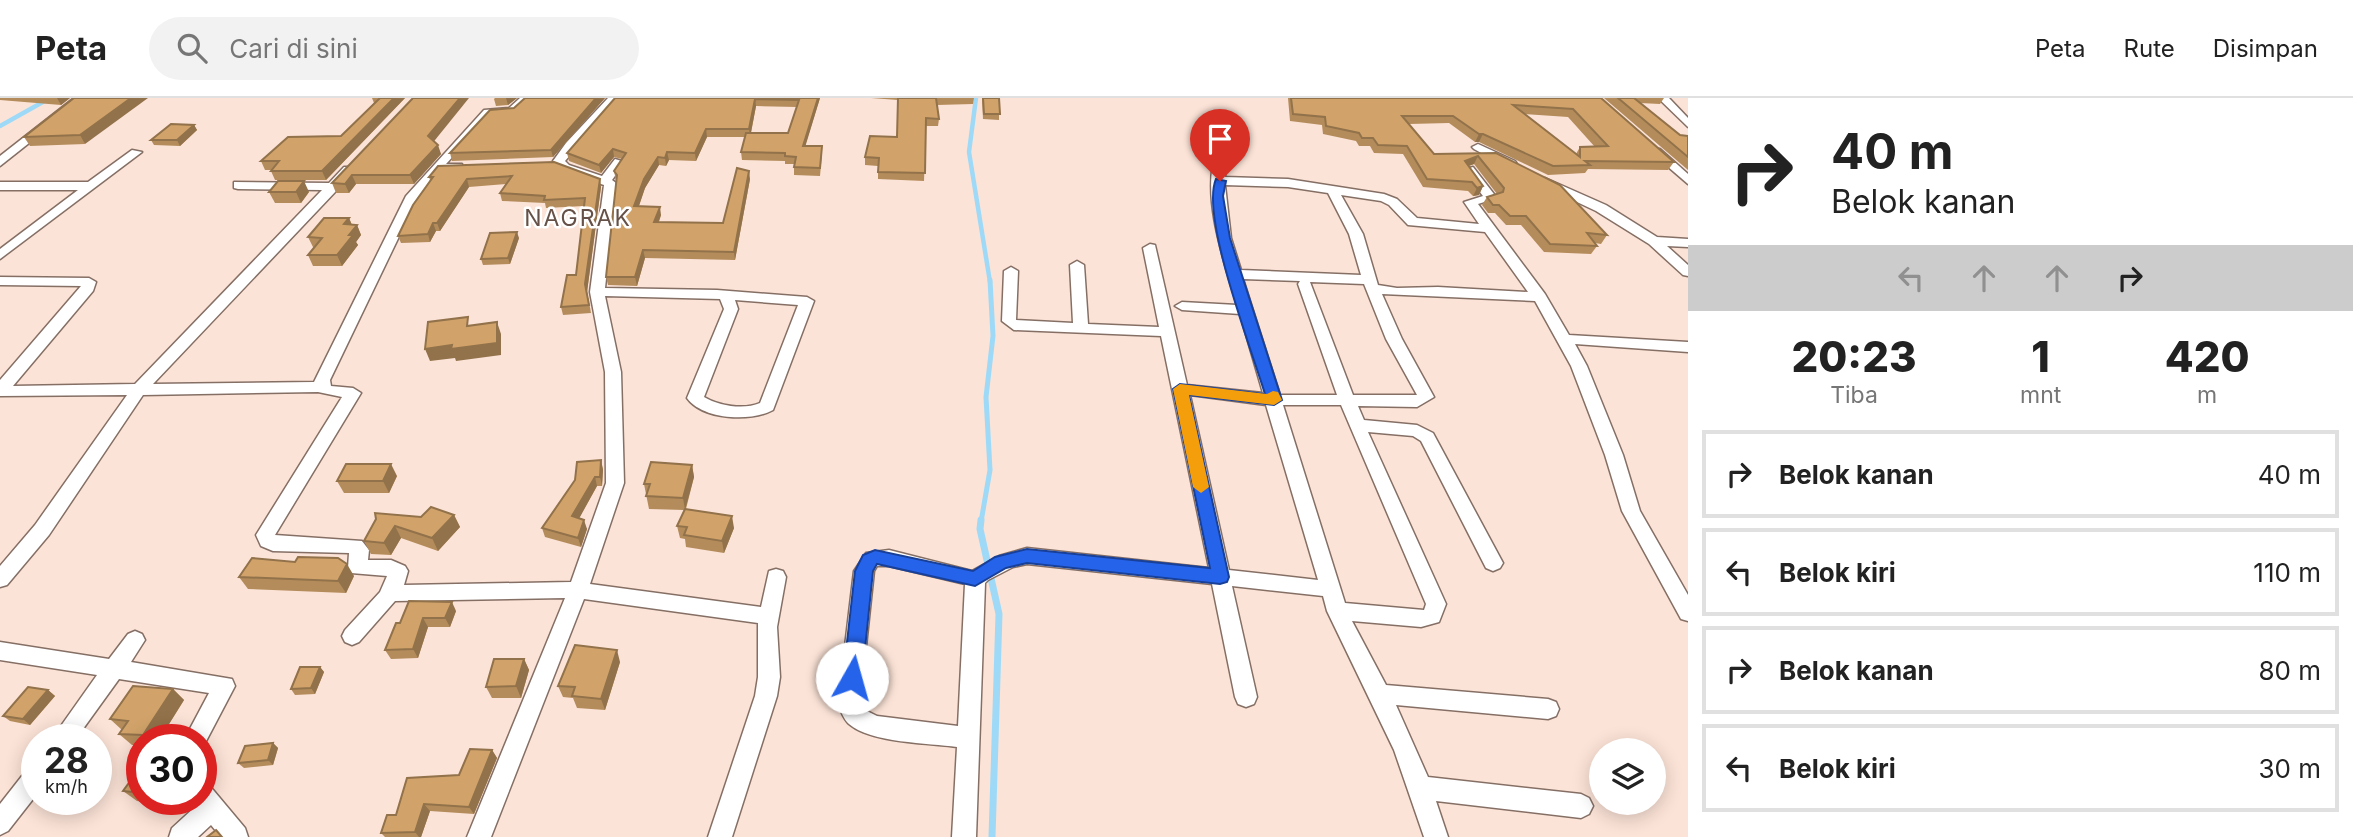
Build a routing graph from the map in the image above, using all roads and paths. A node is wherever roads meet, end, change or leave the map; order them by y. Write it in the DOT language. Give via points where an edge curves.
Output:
graph roads {
  1 [pos="81,98"];
  2 [pos="526,98"];
  3 [pos="614,98"];
  4 [pos="1663,98"];
  5 [pos="1688,124"];
  6 [pos="1645,142"];
  7 [pos="1478,147"];
  8 [pos="136,152"];
  9 [pos="1222,152"];
  10 [pos="359,158"];
  11 [pos="0,162"];
  12 [pos="619,162"];
  13 [pos="475,166"];
  14 [pos="436,168"];
  15 [pos="1469,170"];
  16 [pos="606,180"];
  17 [pos="1688,180"];
  18 [pos="1220,181"];
  19 [pos="238,184"];
  20 [pos="0,186"];
  21 [pos="92,186"];
  22 [pos="333,187"];
  23 [pos="1333,191"];
  24 [pos="1492,229"];
  25 [pos="1654,241"];
  26 [pos="1688,243"];
  27 [pos="1150,248"];
  28 [pos="0,255"];
  29 [pos="1077,265"];
  30 [pos="1011,271"];
  31 [pos="1688,272"];
  32 [pos="1236,274"];
  33 [pos="0,281"];
  34 [pos="1306,284"];
  35 [pos="1371,284"];
  36 [pos="597,292"];
  37 [pos="726,296"];
  38 [pos="1540,297"];
  39 [pos="1182,306"];
  40 [pos="1247,310"];
  41 [pos="1081,328"];
  42 [pos="1168,332"];
  43 [pos="1564,339"];
  44 [pos="1688,347"];
  45 [pos="323,387"];
  46 [pos="139,389"];
  47 [pos="1180,389"];
  48 [pos="0,391"];
  49 [pos="1274,400"];
  50 [pos="1347,400"];
  51 [pos="1358,425"];
  52 [pos="1493,563"];
  53 [pos="776,577"];
  54 [pos="1220,577"];
  55 [pos="0,579"];
  56 [pos="975,579"];
  57 [pos="1331,589"];
  58 [pos="578,590"];
  59 [pos="389,593"];
  60 [pos="1337,611"];
  61 [pos="1688,613"];
  62 [pos="768,616"];
  63 [pos="352,636"];
  64 [pos="135,640"];
  65 [pos="0,651"];
  66 [pos="114,669"];
  67 [pos="1380,694"];
  68 [pos="1246,696"];
  69 [pos="1548,709"];
  70 [pos="74,724"];
  71 [pos="204,724"];
  72 [pos="969,738"];
  73 [pos="1422,788"];
  74 [pos="21,796"];
  75 [pos="1581,806"];
  76 [pos="217,813"];
  77 [pos="196,815"];
  78 [pos="0,823"];
  79 [pos="181,837"];
  80 [pos="236,837"];
  81 [pos="479,837"];
  82 [pos="720,837"];
  83 [pos="964,837"];
  84 [pos="1436,837"];
  1 -- 11 [label="street"];
  2 -- 14 [label="street" via="512,111 488,112"];
  3 -- 16 [label="street" via="553,164"];
  4 -- 5 [label="street"];
  6 -- 17 [label="street"];
  7 -- 25 [label="street" via="1601,208"];
  8 -- 21 [label="street"];
  9 -- 18 [label="street"];
  10 -- 22 [label="street"];
  12 -- 16 [label="street"];
  13 -- 14 [label="street"];
  14 -- 45 [label="street" via="412,197 322,380"];
  15 -- 24 [label="street" via="1491,198 1470,202"];
  16 -- 36 [label="street" via="611,189"];
  18 -- 23 [label="street" via="1288,183"];
  18 -- 32 [label="street" via="1220,222"];
  19 -- 22 [label="street"];
  20 -- 21 [label="street"];
  21 -- 28 [label="street"];
  22 -- 46 [label="street"];
  23 -- 24 [label="street" via="1387,199 1413,222"];
  23 -- 35 [label="street" via="1356,234"];
  24 -- 38 [label="street"];
  25 -- 26 [label="street"];
  25 -- 31 [label="street"];
  27 -- 42 [label="street"];
  29 -- 41 [label="street"];
  30 -- 41 [label="street" via="1009,321 1021,326"];
  32 -- 35 [label="street"];
  32 -- 40 [label="street"];
  33 -- 48 [label="street" via="89,282"];
  34 -- 50 [label="street"];
  35 -- 38 [label="street" via="1396,292"];
  35 -- 50 [label="street" via="1426,397 1417,402"];
  36 -- 37 [label="street"];
  36 -- 58 [label="street" via="613,372 615,483"];
  37 -- 37 [label="street" via="731,309 695,398 709,406 757,412 767,407 807,301"];
  38 -- 43 [label="street"];
  39 -- 40 [label="street"];
  40 -- 49 [label="street"];
  41 -- 42 [label="street"];
  42 -- 47 [label="street"];
  43 -- 44 [label="street"];
  43 -- 61 [label="street" via="1593,399 1631,510"];
  45 -- 46 [label="street"];
  45 -- 59 [label="street" via="353,396 265,535 273,544 355,546 358,568 398,571"];
  46 -- 48 [label="street"];
  46 -- 55 [label="street" via="42,530"];
  47 -- 49 [label="street"];
  47 -- 54 [label="street"];
  49 -- 50 [label="street"];
  49 -- 57 [label="street"];
  50 -- 51 [label="street"];
  51 -- 52 [label="street" via="1416,431 1427,437"];
  51 -- 60 [label="street" via="1435,609 1432,616 1421,619"];
  53 -- 62 [label="street"];
  54 -- 56 [label="street" via="1027,556 1001,562"];
  54 -- 57 [label="street"];
  54 -- 68 [label="street"];
  56 -- 72 [label="street"];
  56 -- 72 [label="street" via="889,558 869,560 849,705 857,717 874,726"];
  57 -- 60 [label="street"];
  58 -- 59 [label="street"];
  58 -- 62 [label="street"];
  58 -- 81 [label="street"];
  59 -- 63 [label="street"];
  60 -- 67 [label="street"];
  62 -- 82 [label="street" via="769,677 764,707"];
  64 -- 66 [label="street"];
  65 -- 66 [label="street"];
  66 -- 70 [label="street"];
  66 -- 71 [label="street" via="224,686"];
  67 -- 69 [label="street"];
  67 -- 73 [label="street"];
  72 -- 83 [label="street"];
  73 -- 75 [label="street"];
  73 -- 84 [label="street"];
  74 -- 78 [label="street"];
  76 -- 80 [label="street"];
  77 -- 79 [label="street"];
}
